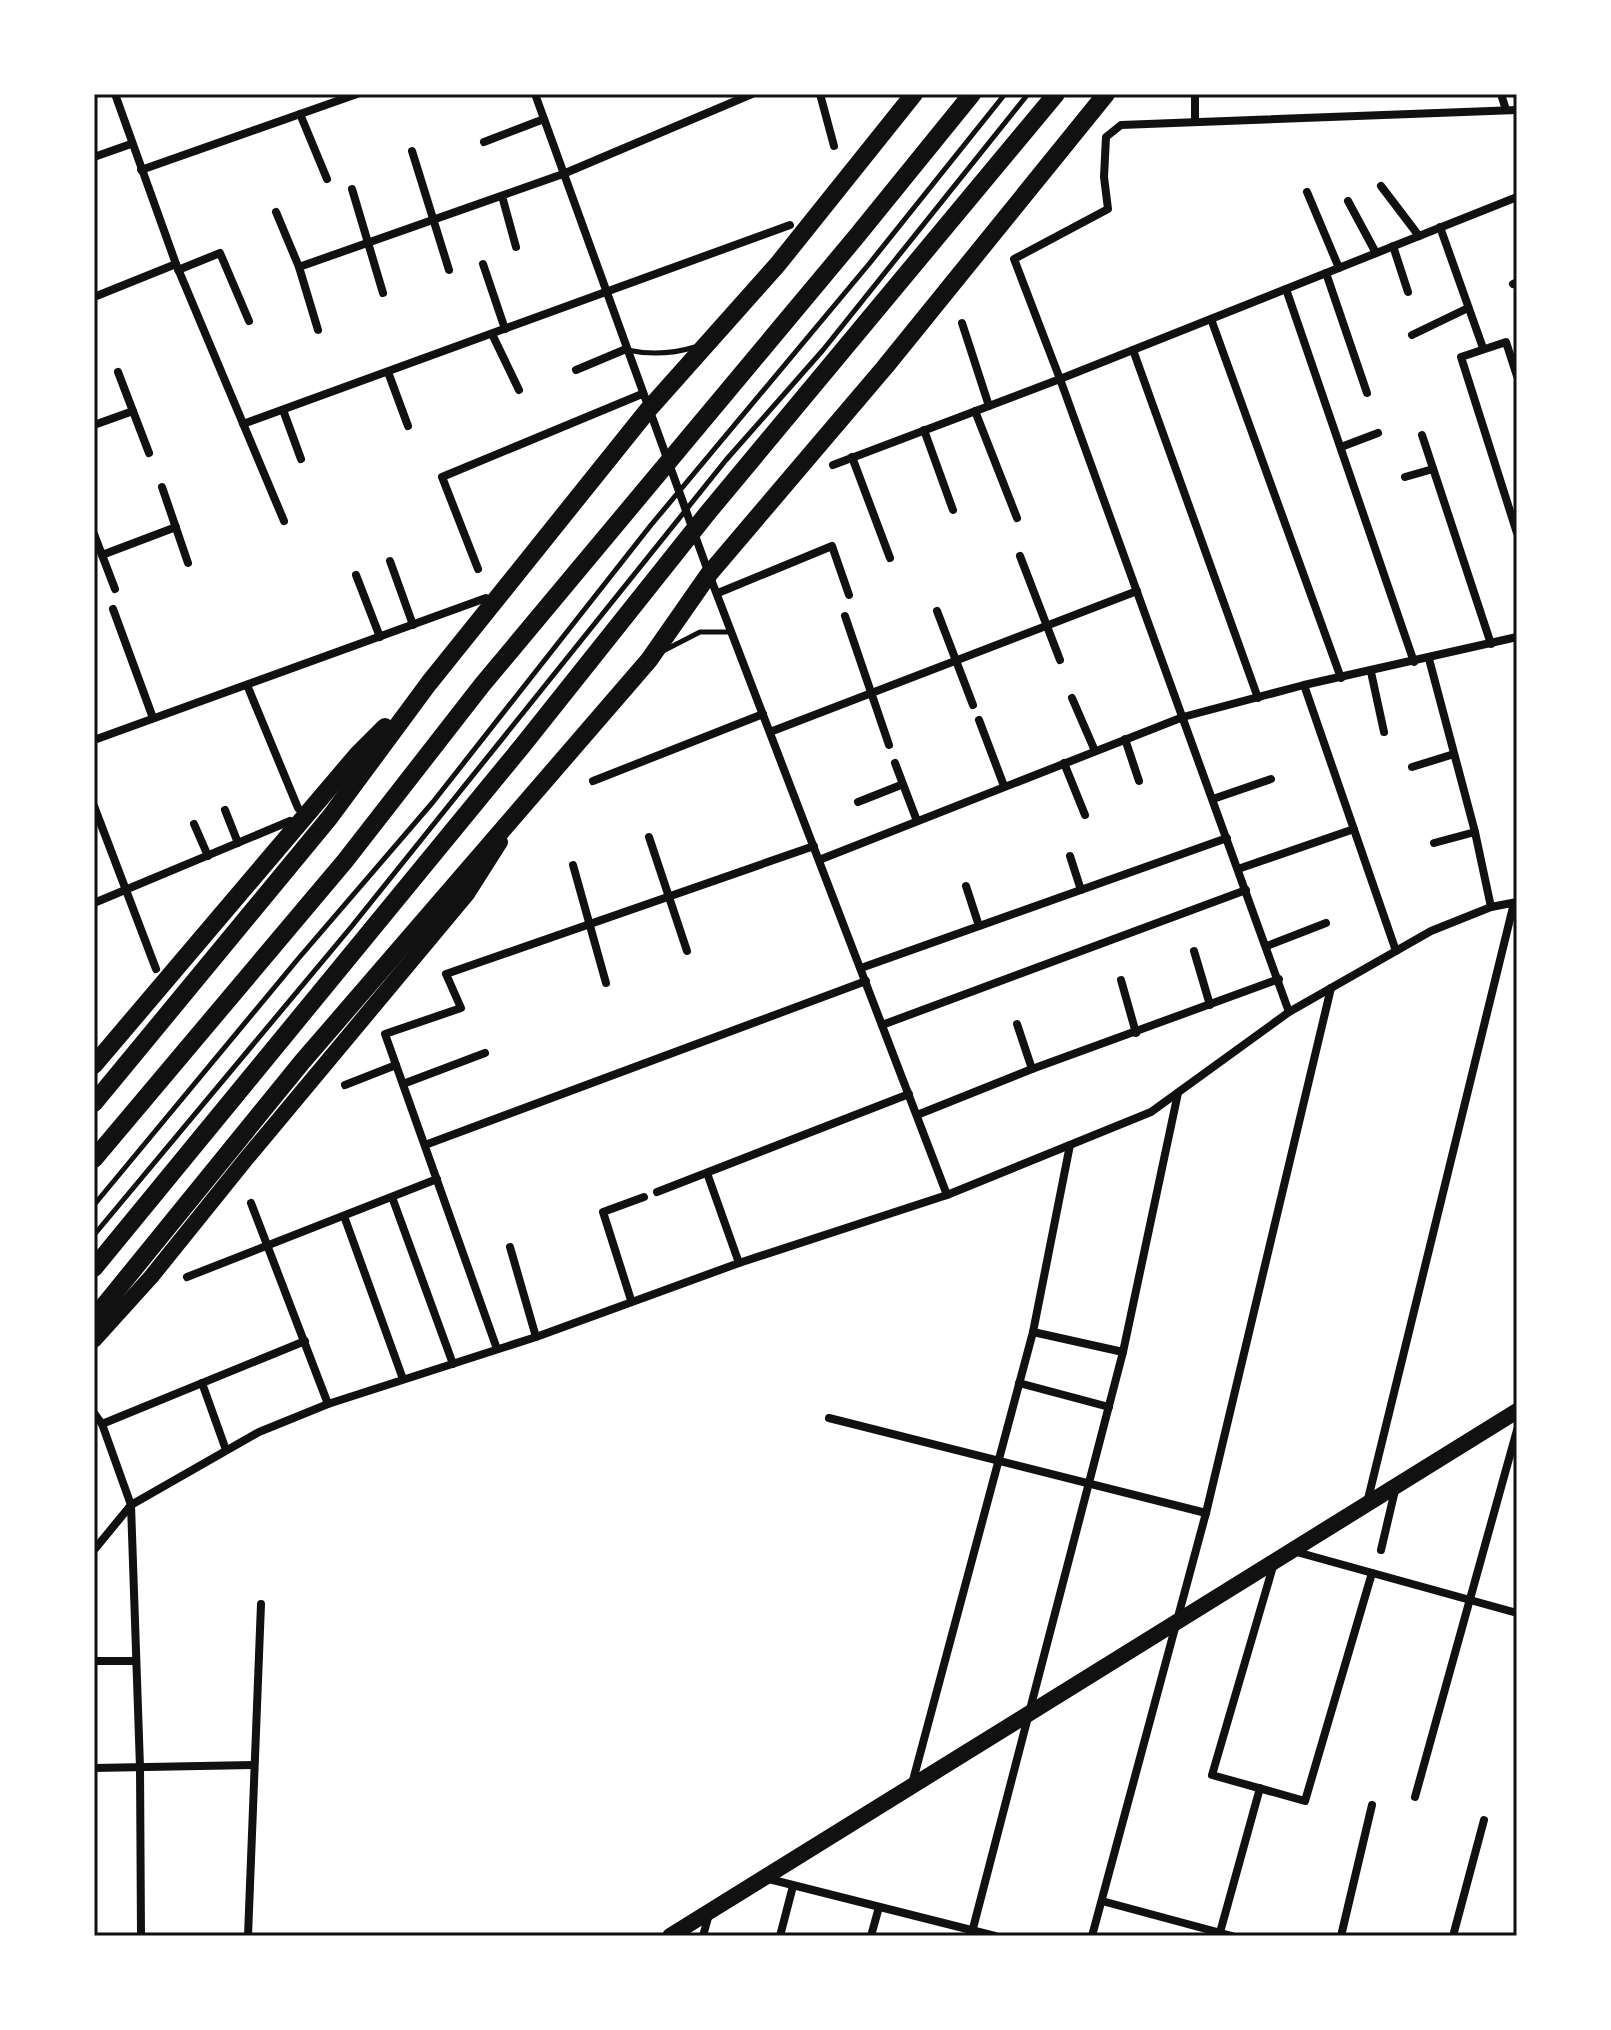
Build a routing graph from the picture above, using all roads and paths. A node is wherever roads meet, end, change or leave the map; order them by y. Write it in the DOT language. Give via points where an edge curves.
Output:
graph roads {
  1 [pos="115,94"];
  2 [pos="357,94"];
  3 [pos="535,94"];
  4 [pos="752,94"];
  5 [pos="820,94"];
  6 [pos="914,94"];
  7 [pos="972,94"];
  8 [pos="1005,94"];
  9 [pos="1028,94"];
  10 [pos="1056,94"];
  11 [pos="1106,94"];
  12 [pos="1195,94"];
  13 [pos="1501,94"];
  14 [pos="1506,110"];
  15 [pos="1517,110"];
  16 [pos="300,114"];
  17 [pos="544,119"];
  18 [pos="1195,122"];
  19 [pos="484,142"];
  20 [pos="131,144"];
  21 [pos="834,146"];
  22 [pos="412,151"];
  23 [pos="94,157"];
  24 [pos="141,170"];
  25 [pos="563,174"];
  26 [pos="327,179"];
  27 [pos="1381,186"];
  28 [pos="352,189"];
  29 [pos="1307,192"];
  30 [pos="502,196"];
  31 [pos="1517,197"];
  32 [pos="1348,201"];
  33 [pos="276,212"];
  34 [pos="436,219"];
  35 [pos="790,225"];
  36 [pos="1440,227"];
  37 [pos="1419,236"];
  38 [pos="366,243"];
  39 [pos="1393,246"];
  40 [pos="516,247"];
  41 [pos="1376,253"];
  42 [pos="483,264"];
  43 [pos="177,267"];
  44 [pos="299,267"];
  45 [pos="1339,268"];
  46 [pos="449,270"];
  47 [pos="1326,273"];
  48 [pos="1286,289"];
  49 [pos="606,292"];
  50 [pos="1408,292"];
  51 [pos="383,293"];
  52 [pos="94,297"];
  53 [pos="1468,308"];
  54 [pos="1211,319"];
  55 [pos="249,321"];
  56 [pos="962,323"];
  57 [pos="505,329"];
  58 [pos="318,330"];
  59 [pos="492,334"];
  60 [pos="1412,335"];
  61 [pos="708,343"];
  62 [pos="1483,348"];
  63 [pos="626,350"];
  64 [pos="1133,350"];
  65 [pos="576,370"];
  66 [pos="118,372"];
  67 [pos="388,372"];
  68 [pos="1517,376"];
  69 [pos="1060,379"];
  70 [pos="519,390"];
  71 [pos="1367,393"];
  72 [pos="645,402"];
  73 [pos="989,406"];
  74 [pos="283,410"];
  75 [pos="133,411"];
  76 [pos="975,411"];
  77 [pos="243,424"];
  78 [pos="94,425"];
  79 [pos="408,426"];
  80 [pos="924,430"];
  81 [pos="1378,433"];
  82 [pos="1422,435"];
  83 [pos="1341,447"];
  84 [pos="149,453"];
  85 [pos="852,457"];
  86 [pos="301,459"];
  87 [pos="833,465"];
  88 [pos="1433,469"];
  89 [pos="1405,477"];
  90 [pos="162,487"];
  91 [pos="953,510"];
  92 [pos="1017,518"];
  93 [pos="284,521"];
  94 [pos="176,527"];
  95 [pos="1517,533"];
  96 [pos="94,534"];
  97 [pos="102,555"];
  98 [pos="1020,556"];
  99 [pos="890,558"];
  100 [pos="390,561"];
  101 [pos="188,563"];
  102 [pos="478,569"];
  103 [pos="709,574"];
  104 [pos="356,575"];
  105 [pos="115,589"];
  106 [pos="1137,591"];
  107 [pos="718,593"];
  108 [pos="849,595"];
  109 [pos="486,598"];
  110 [pos="113,609"];
  111 [pos="937,611"];
  112 [pos="845,616"];
  113 [pos="413,625"];
  114 [pos="1047,625"];
  115 [pos="731,632"];
  116 [pos="380,637"];
  117 [pos="1517,637"];
  118 [pos="1491,644"];
  119 [pos="1429,659"];
  120 [pos="649,660"];
  121 [pos="955,660"];
  122 [pos="1060,660"];
  123 [pos="1414,662"];
  124 [pos="1371,672"];
  125 [pos="1341,678"];
  126 [pos="429,683"];
  127 [pos="247,685"];
  128 [pos="1304,685"];
  129 [pos="871,692"];
  130 [pos="1072,698"];
  131 [pos="1258,698"];
  132 [pos="973,705"];
  133 [pos="763,714"];
  134 [pos="1183,717"];
  135 [pos="153,718"];
  136 [pos="979,720"];
  137 [pos="770,732"];
  138 [pos="1384,732"];
  139 [pos="1125,739"];
  140 [pos="94,740"];
  141 [pos="889,745"];
  142 [pos="1095,751"];
  143 [pos="1454,754"];
  144 [pos="895,763"];
  145 [pos="1064,763"];
  146 [pos="1412,767"];
  147 [pos="1271,779"];
  148 [pos="593,781"];
  149 [pos="1139,781"];
  150 [pos="901,785"];
  151 [pos="1004,786"];
  152 [pos="528,797"];
  153 [pos="1213,799"];
  154 [pos="858,802"];
  155 [pos="94,806"];
  156 [pos="298,808"];
  157 [pos="225,810"];
  158 [pos="1085,815"];
  159 [pos="290,821"];
  160 [pos="917,821"];
  161 [pos="194,824"];
  162 [pos="1354,829"];
  163 [pos="1475,832"];
  164 [pos="649,837"];
  165 [pos="106,838"];
  166 [pos="1227,838"];
  167 [pos="94,843"];
  168 [pos="238,843"];
  169 [pos="1434,843"];
  170 [pos="814,846"];
  171 [pos="208,856"];
  172 [pos="1070,856"];
  173 [pos="819,860"];
  174 [pos="573,865"];
  175 [pos="1238,869"];
  176 [pos="966,886"];
  177 [pos="1081,890"];
  178 [pos="1246,890"];
  179 [pos="126,891"];
  180 [pos="668,897"];
  181 [pos="1515,902"];
  182 [pos="94,903"];
  183 [pos="1491,907"];
  184 [pos="1326,923"];
  185 [pos="590,925"];
  186 [pos="979,926"];
  187 [pos="1267,946"];
  188 [pos="687,951"];
  189 [pos="1194,951"];
  190 [pos="1396,951"];
  191 [pos="861,968"];
  192 [pos="156,969"];
  193 [pos="1279,979"];
  194 [pos="1121,980"];
  195 [pos="866,981"];
  196 [pos="606,983"];
  197 [pos="1331,988"];
  198 [pos="1210,1005"];
  199 [pos="1289,1012"];
  200 [pos="1017,1024"];
  201 [pos="882,1025"];
  202 [pos="1136,1033"];
  203 [pos="485,1053"];
  204 [pos="94,1065"];
  205 [pos="396,1065"];
  206 [pos="1032,1069"];
  207 [pos="403,1084"];
  208 [pos="345,1085"];
  209 [pos="1178,1092"];
  210 [pos="909,1094"];
  211 [pos="94,1103"];
  212 [pos="917,1115"];
  213 [pos="425,1145"];
  214 [pos="1070,1145"];
  215 [pos="94,1159"];
  216 [pos="707,1173"];
  217 [pos="437,1179"];
  218 [pos="657,1192"];
  219 [pos="947,1195"];
  220 [pos="392,1197"];
  221 [pos="644,1197"];
  222 [pos="251,1203"];
  223 [pos="94,1205"];
  224 [pos="344,1216"];
  225 [pos="94,1235"];
  226 [pos="268,1246"];
  227 [pos="510,1247"];
  228 [pos="739,1263"];
  229 [pos="94,1268"];
  230 [pos="187,1277"];
  231 [pos="631,1300"];
  232 [pos="94,1318"];
  233 [pos="1033,1332"];
  234 [pos="536,1337"];
  235 [pos="94,1340"];
  236 [pos="305,1341"];
  237 [pos="497,1349"];
  238 [pos="1123,1352"];
  239 [pos="453,1364"];
  240 [pos="403,1379"];
  241 [pos="202,1383"];
  242 [pos="1019,1383"];
  243 [pos="328,1404"];
  244 [pos="1109,1407"];
  245 [pos="1517,1411"];
  246 [pos="94,1413"];
  247 [pos="829,1418"];
  248 [pos="102,1424"];
  249 [pos="1517,1430"];
  250 [pos="226,1450"];
  251 [pos="998,1461"];
  252 [pos="1089,1484"];
  253 [pos="1396,1485"];
  254 [pos="1367,1504"];
  255 [pos="131,1505"];
  256 [pos="1206,1513"];
  257 [pos="94,1550"];
  258 [pos="1381,1550"];
  259 [pos="1292,1551"];
  260 [pos="1275,1562"];
  261 [pos="1372,1573"];
  262 [pos="1469,1600"];
  263 [pos="261,1604"];
  264 [pos="1517,1613"];
  265 [pos="1177,1622"];
  266 [pos="94,1661"];
  267 [pos="136,1661"];
  268 [pos="1029,1714"];
  269 [pos="253,1765"];
  270 [pos="140,1767"];
  271 [pos="94,1768"];
  272 [pos="911,1787"];
  273 [pos="1260,1788"];
  274 [pos="1415,1797"];
  275 [pos="1372,1805"];
  276 [pos="1484,1820"];
  277 [pos="765,1878"];
  278 [pos="793,1886"];
  279 [pos="1102,1901"];
  280 [pos="879,1907"];
  281 [pos="709,1912"];
  282 [pos="971,1933"];
  283 [pos="1219,1934"];
  284 [pos="141,1936"];
  285 [pos="248,1936"];
  286 [pos="670,1936"];
  287 [pos="703,1936"];
  288 [pos="780,1936"];
  289 [pos="871,1936"];
  290 [pos="995,1936"];
  291 [pos="1092,1936"];
  292 [pos="1232,1936"];
  293 [pos="1341,1936"];
  294 [pos="1453,1936"];
  1 -- 20 [label="street"];
  2 -- 16 [label="street"];
  3 -- 17 [label="street"];
  4 -- 25 [label="street"];
  5 -- 21 [label="street"];
  6 -- 61 [label="highway"];
  7 -- 215 [label="highway" via="482,685 345,861"];
  8 -- 223 [label="lane" via="651,525 433,802"];
  9 -- 225 [label="lane"];
  10 -- 229 [label="highway"];
  11 -- 103 [label="highway"];
  12 -- 18 [label="street"];
  13 -- 14 [label="street"];
  14 -- 15 [label="street"];
  14 -- 18 [label="street"];
  16 -- 24 [label="street"];
  16 -- 26 [label="street"];
  17 -- 19 [label="street"];
  17 -- 25 [label="street"];
  18 -- 69 [label="street" via="1121,125 1106,137 1108,209 1014,259"];
  20 -- 23 [label="street"];
  20 -- 24 [label="street"];
  22 -- 34 [label="street"];
  24 -- 43 [label="street"];
  25 -- 30 [label="street"];
  25 -- 49 [label="street"];
  27 -- 37 [label="street"];
  28 -- 38 [label="street"];
  29 -- 45 [label="street"];
  30 -- 34 [label="street"];
  30 -- 40 [label="street"];
  31 -- 36 [label="street"];
  32 -- 41 [label="street"];
  33 -- 44 [label="street"];
  34 -- 38 [label="street"];
  34 -- 46 [label="street"];
  35 -- 49 [label="street"];
  36 -- 37 [label="street"];
  36 -- 53 [label="street"];
  37 -- 39 [label="street"];
  38 -- 44 [label="street"];
  38 -- 51 [label="street"];
  39 -- 41 [label="street"];
  39 -- 50 [label="street"];
  41 -- 45 [label="street"];
  42 -- 57 [label="street"];
  43 -- 52 [label="street"];
  43 -- 55 [label="street" via="220,253"];
  43 -- 77 [label="street"];
  44 -- 58 [label="street"];
  45 -- 47 [label="street"];
  47 -- 48 [label="street"];
  47 -- 71 [label="street"];
  48 -- 54 [label="street"];
  48 -- 83 [label="street"];
  49 -- 57 [label="street"];
  49 -- 63 [label="street"];
  53 -- 60 [label="street"];
  53 -- 62 [label="street"];
  54 -- 64 [label="street"];
  54 -- 125 [label="street"];
  56 -- 73 [label="street"];
  57 -- 59 [label="street"];
  59 -- 67 [label="street"];
  59 -- 70 [label="street"];
  61 -- 63 [label="lane" via="662,353"];
  61 -- 72 [label="highway"];
  62 -- 68 [label="street" via="1506,342"];
  62 -- 95 [label="street" via="1461,357"];
  63 -- 65 [label="street"];
  63 -- 72 [label="street"];
  64 -- 69 [label="street"];
  64 -- 131 [label="street"];
  66 -- 75 [label="street"];
  67 -- 74 [label="street"];
  67 -- 79 [label="street"];
  69 -- 73 [label="street"];
  69 -- 106 [label="street"];
  72 -- 102 [label="street" via="442,477"];
  72 -- 103 [label="street"];
  72 -- 126 [label="highway"];
  73 -- 76 [label="street"];
  74 -- 77 [label="street"];
  74 -- 86 [label="street"];
  75 -- 78 [label="street"];
  75 -- 84 [label="street"];
  76 -- 80 [label="street"];
  76 -- 92 [label="street"];
  77 -- 93 [label="street"];
  80 -- 85 [label="street"];
  80 -- 91 [label="street"];
  81 -- 83 [label="street"];
  82 -- 88 [label="street"];
  83 -- 123 [label="street"];
  85 -- 87 [label="street"];
  85 -- 99 [label="street"];
  88 -- 89 [label="street"];
  88 -- 118 [label="street"];
  90 -- 94 [label="street"];
  94 -- 97 [label="street"];
  94 -- 101 [label="street"];
  96 -- 97 [label="street"];
  97 -- 105 [label="street"];
  98 -- 114 [label="street"];
  100 -- 113 [label="street"];
  103 -- 107 [label="street"];
  103 -- 120 [label="highway"];
  104 -- 116 [label="street"];
  106 -- 114 [label="street"];
  106 -- 134 [label="street"];
  107 -- 108 [label="street" via="832,546"];
  107 -- 115 [label="street"];
  109 -- 113 [label="street"];
  110 -- 135 [label="street"];
  111 -- 121 [label="street"];
  112 -- 129 [label="street"];
  113 -- 116 [label="street"];
  114 -- 121 [label="street"];
  114 -- 122 [label="street"];
  115 -- 120 [label="lane" via="700,632"];
  115 -- 133 [label="street"];
  116 -- 127 [label="street"];
  117 -- 118 [label="street"];
  118 -- 119 [label="street"];
  119 -- 123 [label="street"];
  119 -- 143 [label="street"];
  120 -- 152 [label="highway"];
  121 -- 129 [label="street"];
  121 -- 132 [label="street"];
  123 -- 124 [label="street"];
  124 -- 125 [label="street"];
  124 -- 138 [label="street"];
  125 -- 128 [label="street"];
  126 -- 204 [label="highway" via="358,754"];
  126 -- 211 [label="highway" via="330,817"];
  127 -- 135 [label="street"];
  127 -- 156 [label="street"];
  128 -- 131 [label="street"];
  128 -- 162 [label="street"];
  129 -- 137 [label="street"];
  129 -- 141 [label="street"];
  130 -- 142 [label="street"];
  131 -- 134 [label="street"];
  133 -- 137 [label="street"];
  133 -- 148 [label="street"];
  134 -- 139 [label="street"];
  134 -- 153 [label="street"];
  135 -- 140 [label="street"];
  136 -- 151 [label="street"];
  137 -- 170 [label="street"];
  139 -- 142 [label="street"];
  139 -- 149 [label="street"];
  142 -- 145 [label="street"];
  143 -- 146 [label="street"];
  143 -- 163 [label="street"];
  144 -- 150 [label="street"];
  145 -- 151 [label="street"];
  145 -- 158 [label="street"];
  147 -- 153 [label="street"];
  150 -- 154 [label="street"];
  150 -- 160 [label="street"];
  151 -- 160 [label="street"];
  152 -- 232 [label="highway" via="302,1062"];
  152 -- 235 [label="main road" via="467,894"];
  153 -- 166 [label="street"];
  155 -- 165 [label="street"];
  157 -- 168 [label="street"];
  159 -- 168 [label="street"];
  160 -- 173 [label="street"];
  161 -- 171 [label="street"];
  162 -- 175 [label="street"];
  162 -- 190 [label="street"];
  163 -- 169 [label="street"];
  163 -- 183 [label="street"];
  164 -- 180 [label="street"];
  165 -- 167 [label="street"];
  165 -- 179 [label="street"];
  166 -- 175 [label="street"];
  166 -- 177 [label="street"];
  168 -- 171 [label="street"];
  170 -- 173 [label="street"];
  170 -- 180 [label="street"];
  171 -- 179 [label="street"];
  172 -- 177 [label="street"];
  173 -- 191 [label="street"];
  174 -- 185 [label="street"];
  175 -- 178 [label="street"];
  176 -- 186 [label="street"];
  177 -- 186 [label="street"];
  178 -- 187 [label="street"];
  178 -- 201 [label="street"];
  179 -- 182 [label="street"];
  179 -- 192 [label="street"];
  180 -- 185 [label="street"];
  180 -- 188 [label="street"];
  181 -- 183 [label="street"];
  181 -- 254 [label="street"];
  183 -- 190 [label="street"];
  184 -- 187 [label="street"];
  185 -- 196 [label="street"];
  185 -- 205 [label="street" via="446,974 461,1008 385,1034"];
  186 -- 191 [label="street"];
  187 -- 193 [label="street"];
  189 -- 198 [label="street"];
  190 -- 197 [label="street"];
  191 -- 195 [label="street"];
  193 -- 198 [label="street"];
  193 -- 199 [label="street"];
  194 -- 202 [label="street"];
  195 -- 201 [label="street"];
  195 -- 213 [label="street"];
  197 -- 199 [label="street"];
  197 -- 256 [label="street"];
  198 -- 202 [label="street"];
  199 -- 209 [label="street"];
  200 -- 206 [label="street"];
  201 -- 210 [label="street"];
  202 -- 206 [label="street"];
  203 -- 207 [label="street"];
  205 -- 207 [label="street"];
  205 -- 208 [label="street"];
  206 -- 212 [label="street"];
  207 -- 213 [label="street"];
  209 -- 214 [label="street" via="1151,1112"];
  209 -- 238 [label="street"];
  210 -- 212 [label="street"];
  210 -- 216 [label="street"];
  212 -- 219 [label="street"];
  213 -- 217 [label="street"];
  214 -- 219 [label="street"];
  214 -- 233 [label="street"];
  216 -- 218 [label="street"];
  216 -- 228 [label="street"];
  217 -- 220 [label="street"];
  217 -- 237 [label="street"];
  219 -- 228 [label="street"];
  220 -- 224 [label="street"];
  220 -- 239 [label="street"];
  221 -- 231 [label="street" via="603,1212"];
  222 -- 226 [label="street"];
  224 -- 226 [label="street"];
  224 -- 240 [label="street"];
  226 -- 230 [label="street"];
  226 -- 236 [label="street"];
  227 -- 234 [label="street"];
  228 -- 231 [label="street"];
  231 -- 234 [label="street"];
  233 -- 238 [label="street"];
  233 -- 242 [label="street"];
  234 -- 237 [label="street"];
  236 -- 241 [label="street"];
  236 -- 243 [label="street"];
  237 -- 239 [label="street"];
  238 -- 244 [label="street"];
  239 -- 240 [label="street"];
  240 -- 243 [label="street"];
  241 -- 248 [label="street"];
  241 -- 250 [label="street"];
  242 -- 244 [label="street"];
  242 -- 251 [label="street"];
  243 -- 250 [label="street"];
  244 -- 252 [label="street"];
  245 -- 253 [label="main road"];
  246 -- 248 [label="street"];
  247 -- 251 [label="street"];
  248 -- 255 [label="street"];
  249 -- 262 [label="street"];
  250 -- 255 [label="street"];
  251 -- 252 [label="street"];
  251 -- 272 [label="street"];
  252 -- 256 [label="street"];
  252 -- 268 [label="street"];
  253 -- 254 [label="main road"];
  253 -- 258 [label="street"];
  254 -- 259 [label="main road"];
  255 -- 257 [label="street"];
  255 -- 267 [label="street"];
  256 -- 265 [label="street"];
  259 -- 260 [label="main road"];
  259 -- 261 [label="street"];
  260 -- 265 [label="main road"];
  260 -- 273 [label="street" via="1212,1775"];
  261 -- 262 [label="street"];
  261 -- 273 [label="street" via="1305,1801"];
  262 -- 264 [label="street"];
  262 -- 274 [label="street"];
  263 -- 269 [label="street"];
  265 -- 268 [label="main road"];
  265 -- 279 [label="street"];
  266 -- 267 [label="street"];
  267 -- 270 [label="street"];
  268 -- 272 [label="main road"];
  268 -- 282 [label="street"];
  269 -- 270 [label="street"];
  269 -- 285 [label="street"];
  270 -- 271 [label="street"];
  270 -- 284 [label="street"];
  272 -- 277 [label="main road"];
  273 -- 283 [label="street"];
  275 -- 293 [label="street"];
  276 -- 294 [label="street"];
  277 -- 278 [label="street"];
  277 -- 281 [label="main road"];
  278 -- 280 [label="street"];
  278 -- 288 [label="street"];
  279 -- 283 [label="street"];
  279 -- 291 [label="street"];
  280 -- 282 [label="street"];
  280 -- 289 [label="street"];
  281 -- 286 [label="main road"];
  281 -- 287 [label="street"];
  282 -- 290 [label="street"];
  283 -- 292 [label="street"];
}
